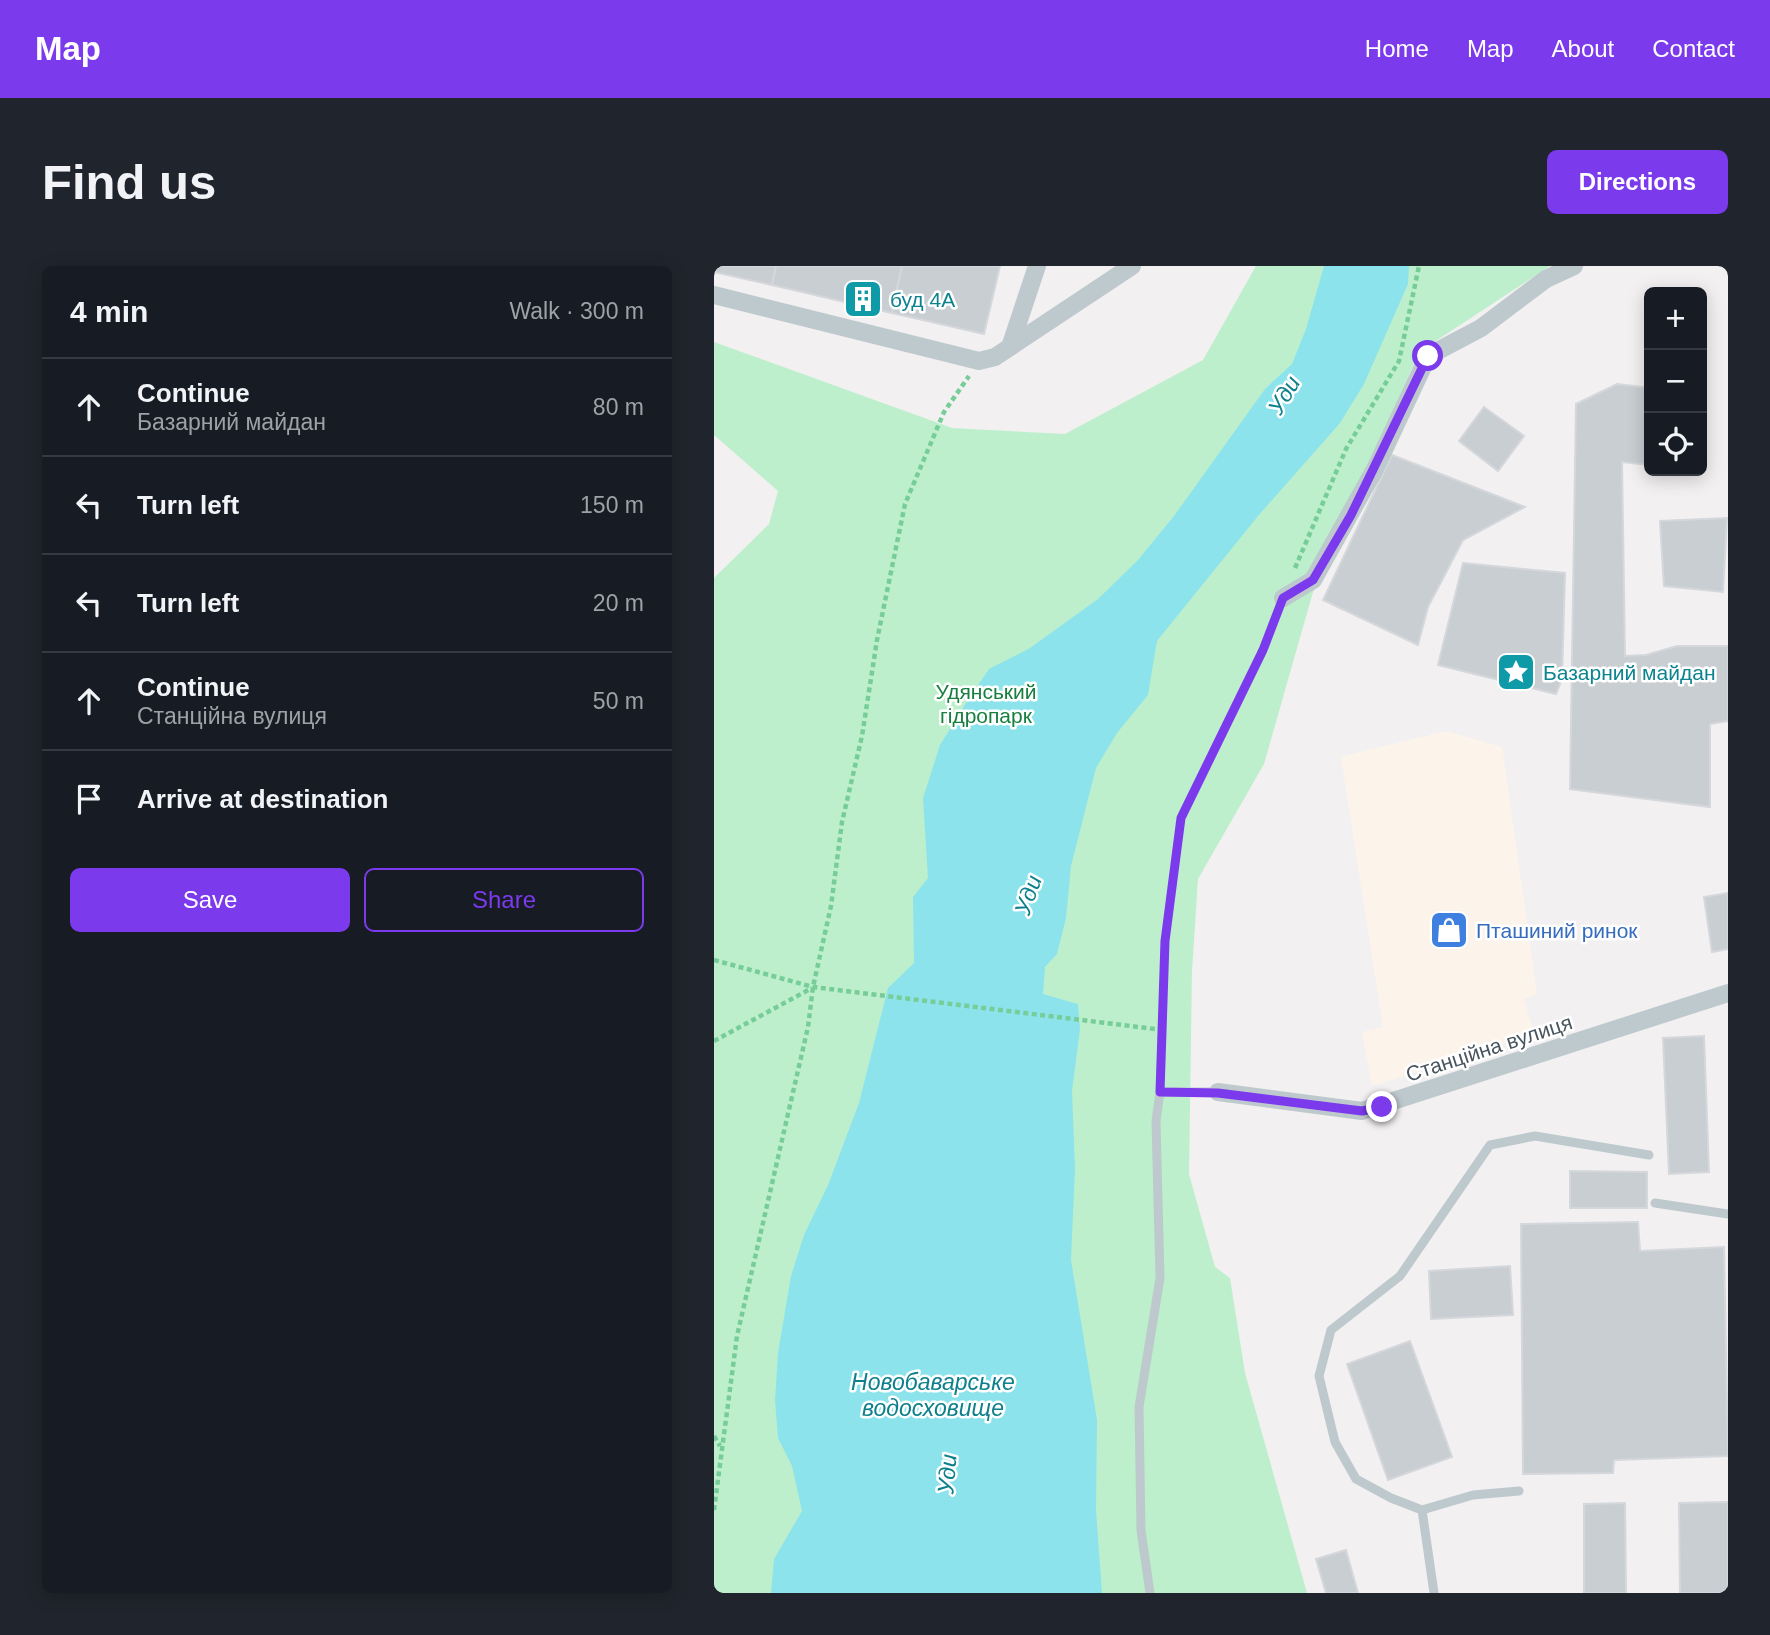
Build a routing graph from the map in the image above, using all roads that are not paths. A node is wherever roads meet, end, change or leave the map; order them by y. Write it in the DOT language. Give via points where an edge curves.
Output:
graph roads {
  1 [pos="1037,266"];
  2 [pos="1132,266"];
  3 [pos="1574,266"];
  4 [pos="714,295"];
  5 [pos="1010,346"];
  6 [pos="1283,598"];
  7 [pos="1728,993"];
  8 [pos="1218,1093"];
  9 [pos="1649,1155"];
  10 [pos="1655,1203"];
  11 [pos="1728,1214"];
  12 [pos="1520,1491"];
  13 [pos="1422,1510"];
  14 [pos="1150,1593"];
  15 [pos="1434,1593"];
  1 -- 5 [label="street"];
  2 -- 5 [label="street"];
  3 -- 6 [label="street" via="1546,279 1481,328 1428,356 1351,515 1313,580"];
  4 -- 5 [label="street" via="979,361"];
  7 -- 8 [label="street, Станційна вулиця" via="1362,1111"];
  8 -- 14 [label="lane" via="1160,1092 1156,1121 1160,1278 1139,1407 1141,1530"];
  9 -- 13 [label="lane" via="1535,1136 1490,1145 1400,1276 1331,1330 1319,1376 1335,1442 1356,1479"];
  10 -- 11 [label="lane"];
  12 -- 13 [label="lane" via="1473,1495"];
  13 -- 15 [label="lane"];
}
